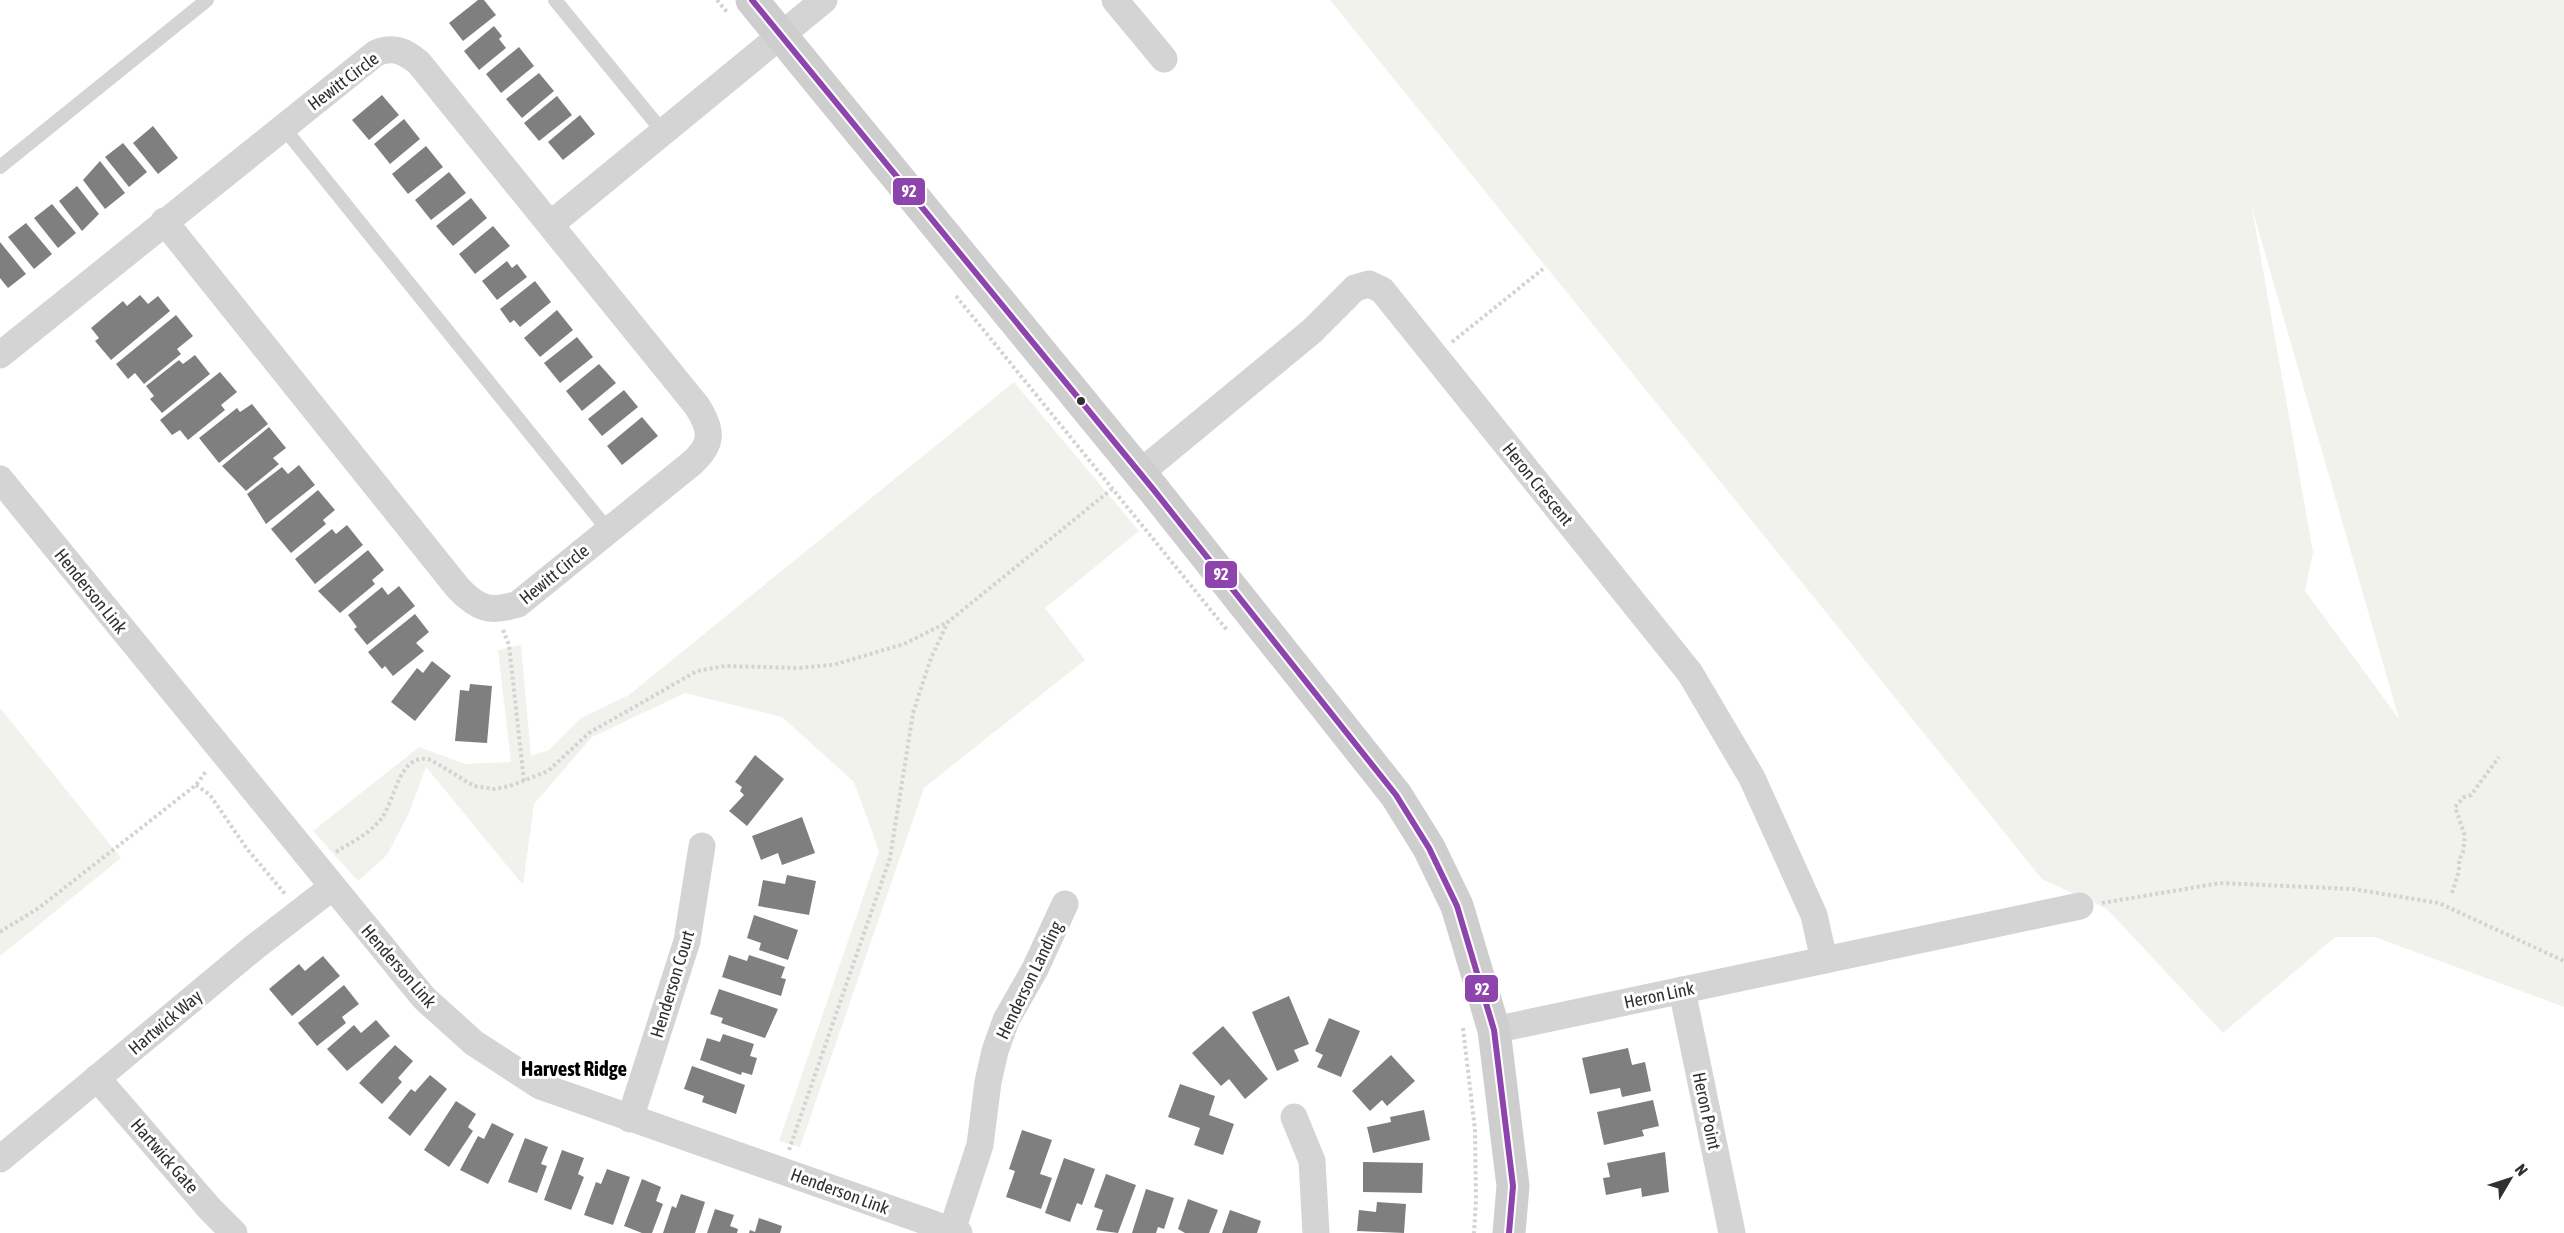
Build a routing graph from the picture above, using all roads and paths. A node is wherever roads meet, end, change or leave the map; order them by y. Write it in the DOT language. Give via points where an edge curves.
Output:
graph roads {
  1 [pos="207,0"];
  2 [pos="555,0"];
  3 [pos="752,0"];
  4 [pos="824,0"];
  5 [pos="1114,0"];
  6 [pos="780,35"];
  7 [pos="1164,60"];
  8 [pos="283,127"];
  9 [pos="663,132"];
  10 [pos="0,167"];
  11 [pos="164,221"];
  12 [pos="551,224"];
  13 [pos="1543,269"];
  14 [pos="0,355"];
  15 [pos="1435,356"];
  16 [pos="1024,379"];
  17 [pos="1140,473"];
  18 [pos="0,479"];
  19 [pos="1112,489"];
  20 [pos="608,530"];
  21 [pos="495,609"];
  22 [pos="948,622"];
  23 [pos="1233,637"];
  24 [pos="219,748"];
  25 [pos="2499,757"];
  26 [pos="524,781"];
  27 [pos="196,785"];
  28 [pos="702,846"];
  29 [pos="331,855"];
  30 [pos="331,888"];
  31 [pos="2452,893"];
  32 [pos="289,898"];
  33 [pos="1065,904"];
  34 [pos="2080,906"];
  35 [pos="0,932"];
  36 [pos="1824,960"];
  37 [pos="2564,961"];
  38 [pos="1682,990"];
  39 [pos="1463,1020"];
  40 [pos="1494,1030"];
  41 [pos="97,1078"];
  42 [pos="1294,1117"];
  43 [pos="630,1119"];
  44 [pos="0,1159"];
  45 [pos="782,1170"];
  46 [pos="954,1232"];
  47 [pos="234,1233"];
  48 [pos="1316,1233"];
  49 [pos="1474,1233"];
  50 [pos="1509,1233"];
  51 [pos="1732,1233"];
  1 -- 10 [label="lane"];
  2 -- 9 [label="lane"];
  3 -- 6 [label="street"];
  4 -- 6 [label="street"];
  5 -- 7 [label="street"];
  6 -- 9 [label="street"];
  6 -- 17 [label="street"];
  8 -- 11 [label="street, Hewitt Circle"];
  8 -- 12 [label="street, Hewitt Circle" via="376,53 398,49 419,63"];
  8 -- 20 [label="lane"];
  9 -- 12 [label="street"];
  11 -- 14 [label="street, Hewitt Circle"];
  11 -- 21 [label="street, Hewitt Circle" via="458,588 472,603"];
  12 -- 20 [label="street, Hewitt Circle" via="707,421 709,438 703,453"];
  13 -- 15 [label="path"];
  15 -- 17 [label="street, Heron Crescent" via="1383,290 1369,284 1355,288 1312,331"];
  15 -- 36 [label="street, Heron Crescent" via="1690,673 1752,777 1814,915"];
  16 -- 19 [label="path"];
  17 -- 40 [label="street" via="1396,795 1429,848 1457,906"];
  18 -- 24 [label="street, Henderson Link"];
  19 -- 22 [label="path"];
  19 -- 23 [label="path"];
  20 -- 21 [label="street, Hewitt Circle" via="518,604"];
  21 -- 26 [label="path" via="509,645"];
  22 -- 26 [label="path" via="884,651 832,665 725,666 697,671 590,733 548,771"];
  22 -- 45 [label="path" via="913,713 890,858"];
  24 -- 27 [label="path"];
  24 -- 30 [label="street, Henderson Link"];
  25 -- 31 [label="path" via="2475,790 2455,807 2465,836"];
  26 -- 29 [label="path" via="483,788 463,781 431,760 417,760 403,771 381,819 364,835"];
  27 -- 32 [label="path" via="210,795 247,849"];
  27 -- 35 [label="path" via="40,907"];
  28 -- 43 [label="street, Henderson Court" via="687,941"];
  30 -- 41 [label="street, Hartwick Way"];
  30 -- 43 [label="street, Henderson Link" via="424,998 474,1043 540,1086"];
  33 -- 46 [label="street, Henderson Landing" via="1006,1020 995,1051 980,1145"];
  34 -- 36 [label="street, Heron Link"];
  34 -- 37 [label="path" via="2220,883 2353,889 2439,903"];
  36 -- 38 [label="street, Heron Link"];
  38 -- 40 [label="street, Heron Link"];
  38 -- 51 [label="street, Heron Point"];
  39 -- 49 [label="path" via="1475,1130"];
  40 -- 50 [label="street" via="1513,1186"];
  41 -- 44 [label="street, Hartwick Way"];
  41 -- 47 [label="street, Hartwick Gate"];
  42 -- 48 [label="street" via="1312,1161"];
  43 -- 45 [label="street, Henderson Link"];
  45 -- 46 [label="street, Henderson Link"];
}
